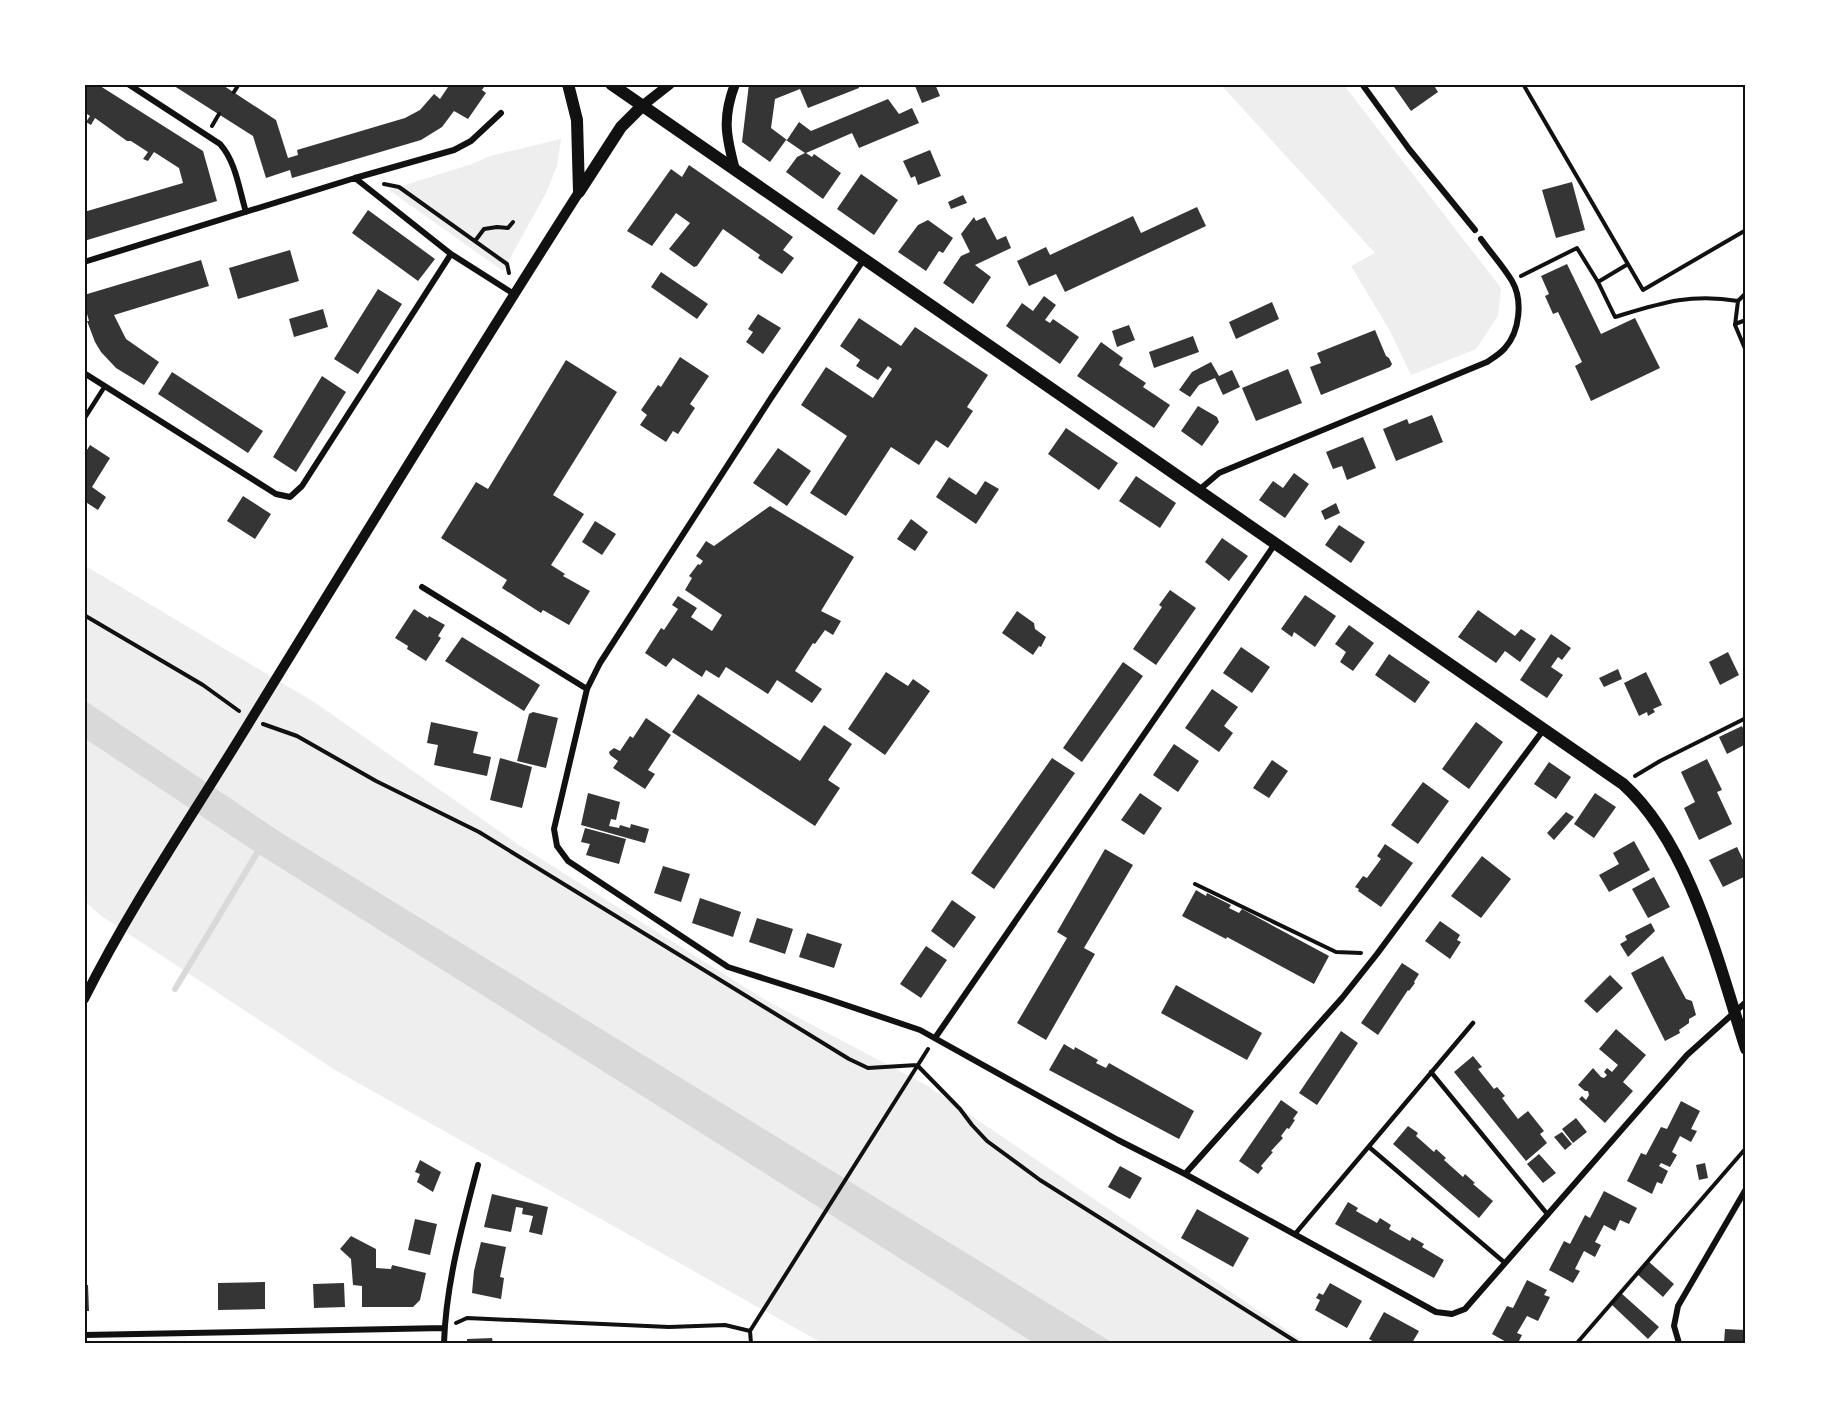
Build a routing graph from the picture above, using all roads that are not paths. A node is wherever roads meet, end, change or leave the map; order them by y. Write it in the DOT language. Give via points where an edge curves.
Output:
graph roads {
  1 [pos="128,84"];
  2 [pos="568,84"];
  3 [pos="611,84"];
  4 [pos="669,84"];
  5 [pos="735,84"];
  6 [pos="1362,84"];
  7 [pos="642,106"];
  8 [pos="501,113"];
  9 [pos="735,170"];
  10 [pos="355,178"];
  11 [pos="579,192"];
  12 [pos="246,212"];
  13 [pos="1475,230"];
  14 [pos="1481,239"];
  15 [pos="451,254"];
  16 [pos="865,258"];
  17 [pos="84,262"];
  18 [pos="514,294"];
  19 [pos="84,373"];
  20 [pos="105,386"];
  21 [pos="84,419"];
  22 [pos="1199,490"];
  23 [pos="1275,544"];
  24 [pos="422,587"];
  25 [pos="587,689"];
  26 [pos="1545,728"];
  27 [pos="84,999"];
  28 [pos="1746,1002"];
  29 [pos="1734,1012"];
  30 [pos="1746,1020"];
  31 [pos="1473,1023"];
  32 [pos="935,1038"];
  33 [pos="1746,1049"];
  34 [pos="1431,1072"];
  35 [pos="1369,1147"];
  36 [pos="478,1164"];
  37 [pos="1185,1174"];
  38 [pos="1746,1189"];
  39 [pos="1548,1215"];
  40 [pos="1295,1234"];
  41 [pos="1505,1263"];
  42 [pos="444,1328"];
  43 [pos="151,1334"];
  44 [pos="84,1335"];
  45 [pos="150,1343"];
  46 [pos="444,1343"];
  47 [pos="1679,1343"];
  1 -- 12 [label="street" via="227,152"];
  2 -- 11 [label="main road" via="577,120"];
  3 -- 7 [label="main road"];
  4 -- 7 [label="street"];
  5 -- 9 [label="street" via="725,119"];
  6 -- 13 [label="street"];
  7 -- 9 [label="main road"];
  7 -- 11 [label="main road" via="621,127"];
  8 -- 10 [label="street" via="471,141 454,150"];
  9 -- 16 [label="main road"];
  10 -- 12 [label="street"];
  10 -- 15 [label="street"];
  11 -- 18 [label="street"];
  12 -- 17 [label="street"];
  14 -- 22 [label="street" via="1513,281 1519,303 1506,347 1497,356 1219,473"];
  15 -- 18 [label="street"];
  15 -- 20 [label="street" via="302,486 290,497 276,494"];
  16 -- 22 [label="main road"];
  16 -- 25 [label="street" via="615,638"];
  18 -- 27 [label="street" via="120,928"];
  19 -- 20 [label="street"];
  20 -- 21 [label="lane"];
  22 -- 23 [label="main road"];
  23 -- 26 [label="main road"];
  23 -- 32 [label="street"];
  24 -- 25 [label="street"];
  25 -- 32 [label="street" via="554,829 557,846 568,861 728,967"];
  26 -- 29 [label="main road" via="1623,784 1656,819 1710,935"];
  26 -- 37 [label="street" via="1342,998"];
  28 -- 29 [label="street"];
  29 -- 30 [label="street"];
  29 -- 33 [label="main road"];
  29 -- 39 [label="street" via="1687,1055"];
  31 -- 34 [label="lane"];
  32 -- 37 [label="street"];
  34 -- 35 [label="lane"];
  34 -- 39 [label="lane"];
  35 -- 40 [label="lane"];
  35 -- 41 [label="lane"];
  36 -- 42 [label="street" via="457,1246"];
  37 -- 40 [label="street"];
  38 -- 47 [label="street" via="1678,1306 1674,1326"];
  39 -- 41 [label="street"];
  40 -- 41 [label="street" via="1436,1312 1452,1314 1465,1309"];
  42 -- 43 [label="street"];
  42 -- 46 [label="street"];
  43 -- 44 [label="street"];
  43 -- 45 [label="street"];
}
